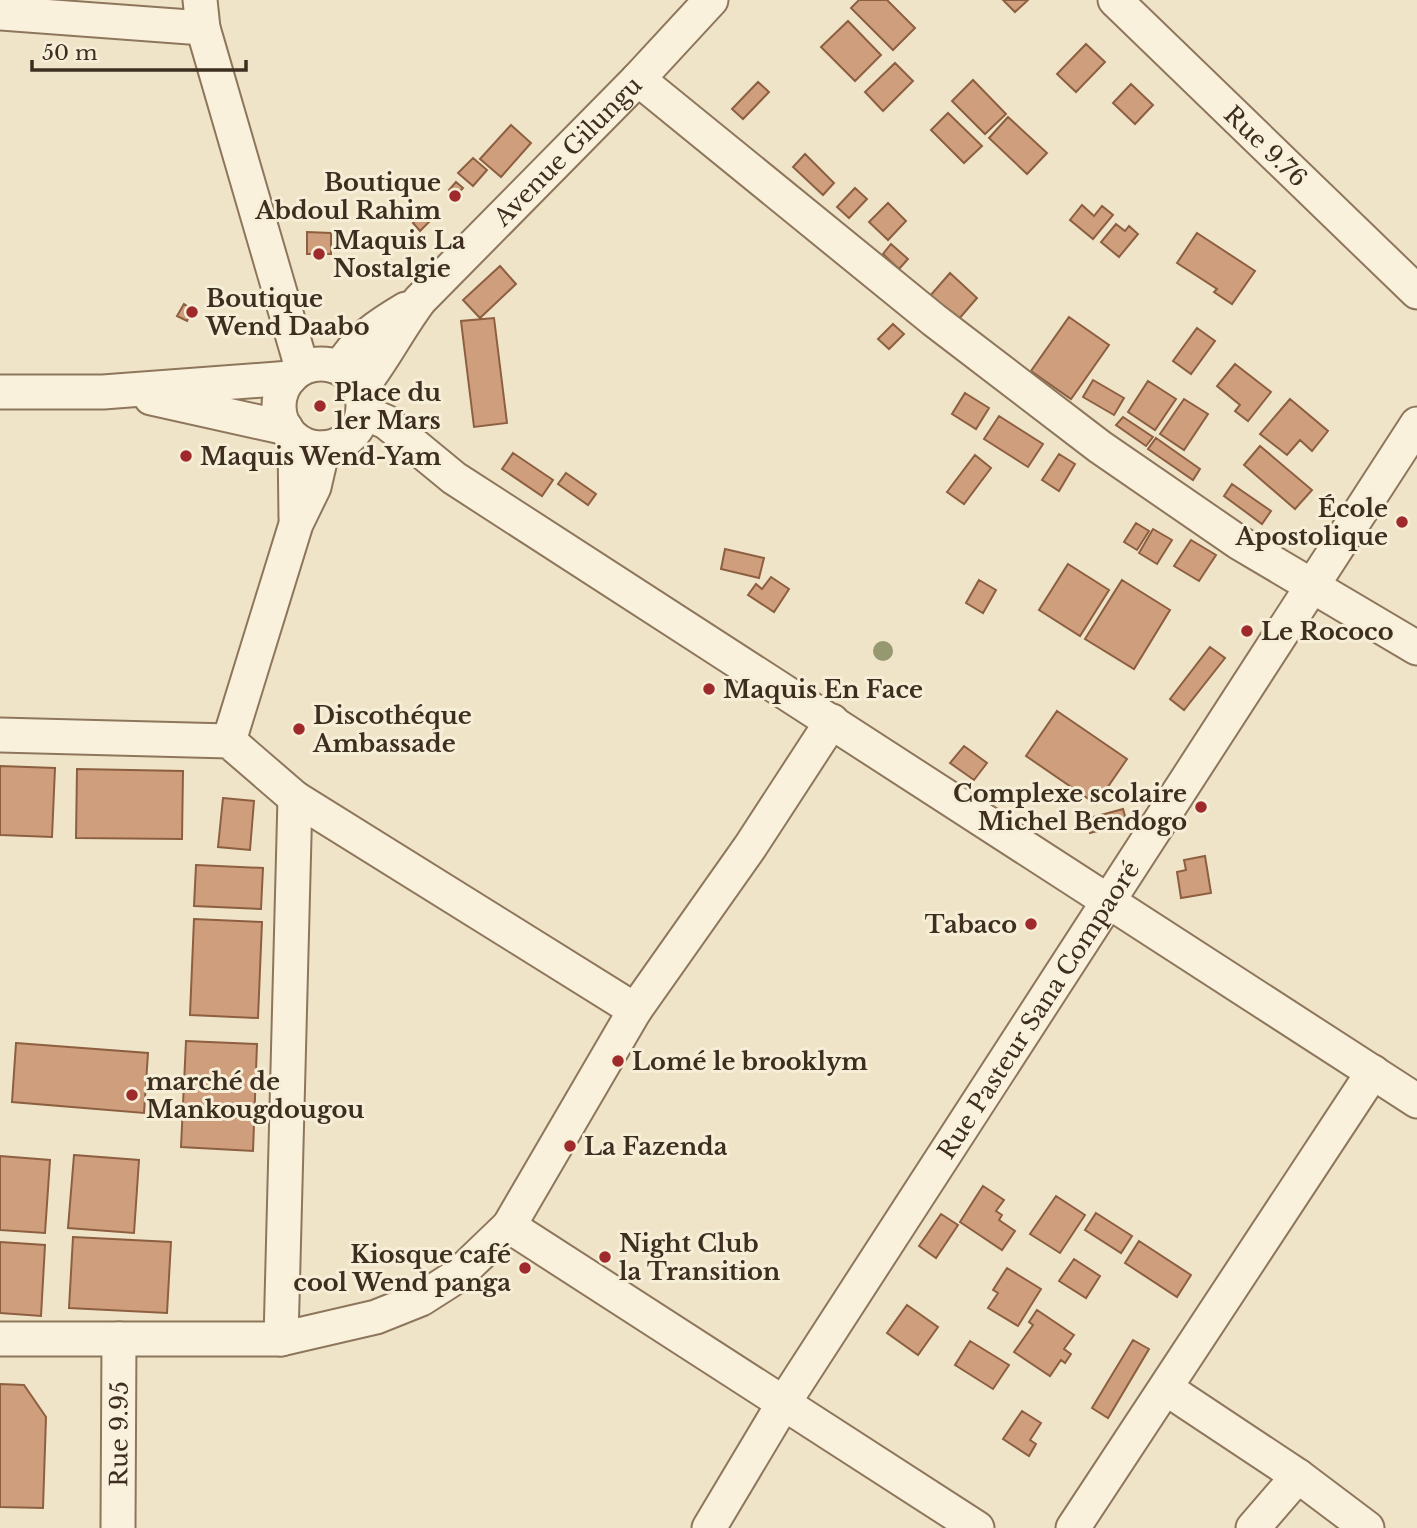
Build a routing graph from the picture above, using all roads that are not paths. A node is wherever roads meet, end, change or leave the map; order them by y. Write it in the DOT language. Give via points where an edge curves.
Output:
graph roads {
  1 [pos="711,0"];
  2 [pos="1115,0"];
  3 [pos="0,13"];
  4 [pos="202,14"];
  5 [pos="638,79"];
  6 [pos="1417,292"];
  7 [pos="296,373"];
  8 [pos="354,390"];
  9 [pos="0,392"];
  10 [pos="103,392"];
  11 [pos="1417,424"];
  12 [pos="312,439"];
  13 [pos="454,478"];
  14 [pos="1313,584"];
  15 [pos="1417,648"];
  16 [pos="832,721"];
  17 [pos="0,735"];
  18 [pos="229,741"];
  19 [pos="295,799"];
  20 [pos="1109,901"];
  21 [pos="635,1010"];
  22 [pos="1373,1072"];
  23 [pos="1417,1101"];
  24 [pos="509,1226"];
  25 [pos="0,1339"];
  26 [pos="118,1339"];
  27 [pos="281,1339"];
  28 [pos="1167,1390"];
  29 [pos="783,1404"];
  30 [pos="1298,1476"];
  31 [pos="118,1528"];
  32 [pos="709,1528"];
  33 [pos="977,1528"];
  34 [pos="1073,1528"];
  35 [pos="1253,1528"];
  36 [pos="1367,1528"];
  1 -- 5 [label="street, Avenue Gilungu"];
  2 -- 6 [label="street, Rue 9.76"];
  3 -- 4 [label="street"];
  4 -- 7 [label="street"];
  5 -- 8 [label="street, Avenue Gilungu" via="420,300 397,330 379,366"];
  5 -- 14 [label="street" via="934,320 1100,447 1238,542"];
  7 -- 8 [label="street" via="320,364"];
  7 -- 10 [label="street"];
  7 -- 12 [label="street" via="281,394 279,412"];
  8 -- 12 [label="street" via="358,428"];
  8 -- 13 [label="street"];
  9 -- 10 [label="street"];
  10 -- 12 [label="street" via="241,416"];
  11 -- 14 [label="street, Rue Pasteur Sana Compaoré"];
  12 -- 13 [label="street" via="376,446"];
  12 -- 18 [label="street" via="314,487 296,524"];
  13 -- 16 [label="street"];
  14 -- 15 [label="street"];
  14 -- 20 [label="street, Rue Pasteur Sana Compaoré"];
  16 -- 20 [label="street"];
  16 -- 21 [label="street"];
  17 -- 18 [label="street"];
  18 -- 19 [label="street"];
  19 -- 21 [label="street"];
  19 -- 27 [label="street"];
  20 -- 22 [label="street"];
  20 -- 29 [label="street, Rue Pasteur Sana Compaoré"];
  21 -- 24 [label="street"];
  22 -- 23 [label="street"];
  22 -- 28 [label="street"];
  24 -- 27 [label="street" via="457,1276 421,1299 376,1317"];
  24 -- 29 [label="street"];
  25 -- 26 [label="street"];
  26 -- 27 [label="street"];
  26 -- 31 [label="street, Rue 9.95"];
  28 -- 30 [label="street"];
  28 -- 34 [label="street"];
  29 -- 32 [label="street, Rue Pasteur Sana Compaoré"];
  29 -- 33 [label="street"];
  30 -- 35 [label="street"];
  30 -- 36 [label="street"];
}
